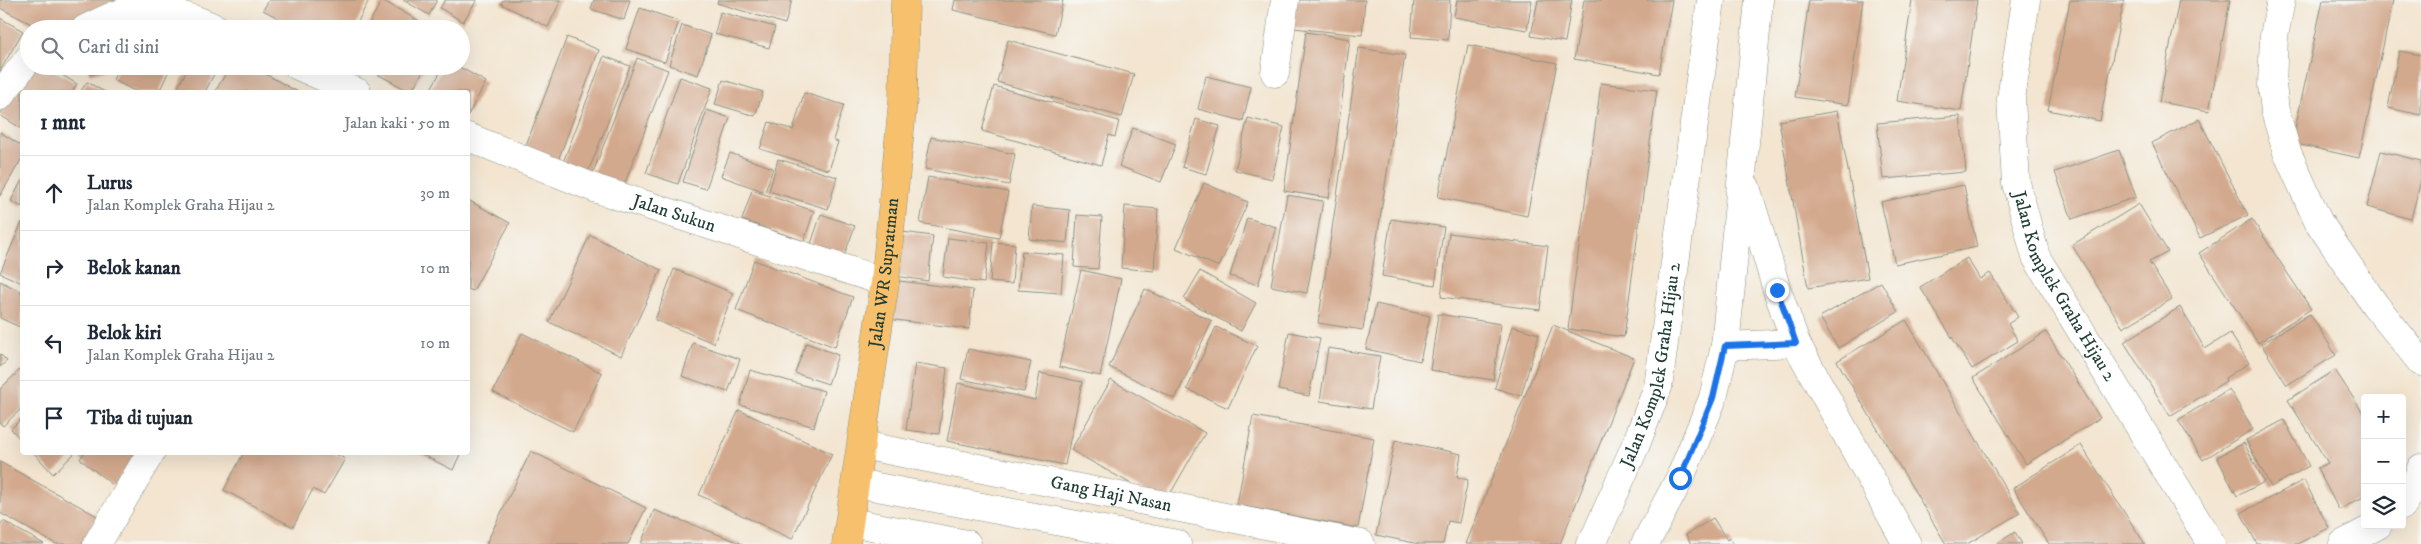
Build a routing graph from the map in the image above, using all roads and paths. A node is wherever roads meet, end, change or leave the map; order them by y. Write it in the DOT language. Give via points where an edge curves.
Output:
graph roads {
  1 [pos="905,0"];
  2 [pos="1285,0"];
  3 [pos="1711,0"];
  4 [pos="1759,0"];
  5 [pos="2026,0"];
  6 [pos="2281,0"];
  7 [pos="169,6"];
  8 [pos="106,20"];
  9 [pos="197,20"];
  10 [pos="20,70"];
  11 [pos="1275,73"];
  12 [pos="315,75"];
  13 [pos="344,90"];
  14 [pos="0,96"];
  15 [pos="470,138"];
  16 [pos="1743,174"];
  17 [pos="885,282"];
  18 [pos="1796,343"];
  19 [pos="1725,346"];
  20 [pos="2421,362"];
  21 [pos="862,445"];
  22 [pos="149,455"];
  23 [pos="2421,468"];
  24 [pos="856,483"];
  25 [pos="2406,500"];
  26 [pos="2371,529"];
  27 [pos="848,533"];
  28 [pos="97,544"];
  29 [pos="967,544"];
  30 [pos="1178,544"];
  31 [pos="1361,544"];
  32 [pos="1590,544"];
  33 [pos="1645,544"];
  34 [pos="1907,544"];
  35 [pos="2211,544"];
  36 [pos="2343,544"];
  1 -- 17 [label="main road, Jalan WR Supratman" via="904,100"];
  2 -- 11 [label="street"];
  3 -- 32 [label="street, Jalan Komplek Graha Hijau 2" via="1658,387"];
  4 -- 16 [label="street"];
  5 -- 35 [label="street, Jalan Komplek Graha Hijau 2" via="2011,99 2016,183 2036,258"];
  6 -- 20 [label="street" via="2274,36 2272,85 2274,111 2287,152 2318,221 2375,305"];
  7 -- 8 [label="street" via="128,11"];
  7 -- 9 [label="street"];
  10 -- 14 [label="street"];
  12 -- 13 [label="street"];
  15 -- 17 [label="street, Jalan Sukun" via="597,189"];
  16 -- 18 [label="street"];
  16 -- 19 [label="street"];
  17 -- 21 [label="main road, Jalan WR Supratman"];
  18 -- 19 [label="street"];
  18 -- 34 [label="street"];
  19 -- 33 [label="street" via="1709,407 1680,478"];
  21 -- 24 [label="main road, Jalan WR Supratman"];
  21 -- 31 [label="street, Gang Haji Nasan"];
  22 -- 28 [label="street"];
  23 -- 25 [label="street"];
  24 -- 27 [label="main road, Jalan WR Supratman"];
  24 -- 30 [label="street"];
  26 -- 36 [label="street"];
  27 -- 29 [label="street"];
}
